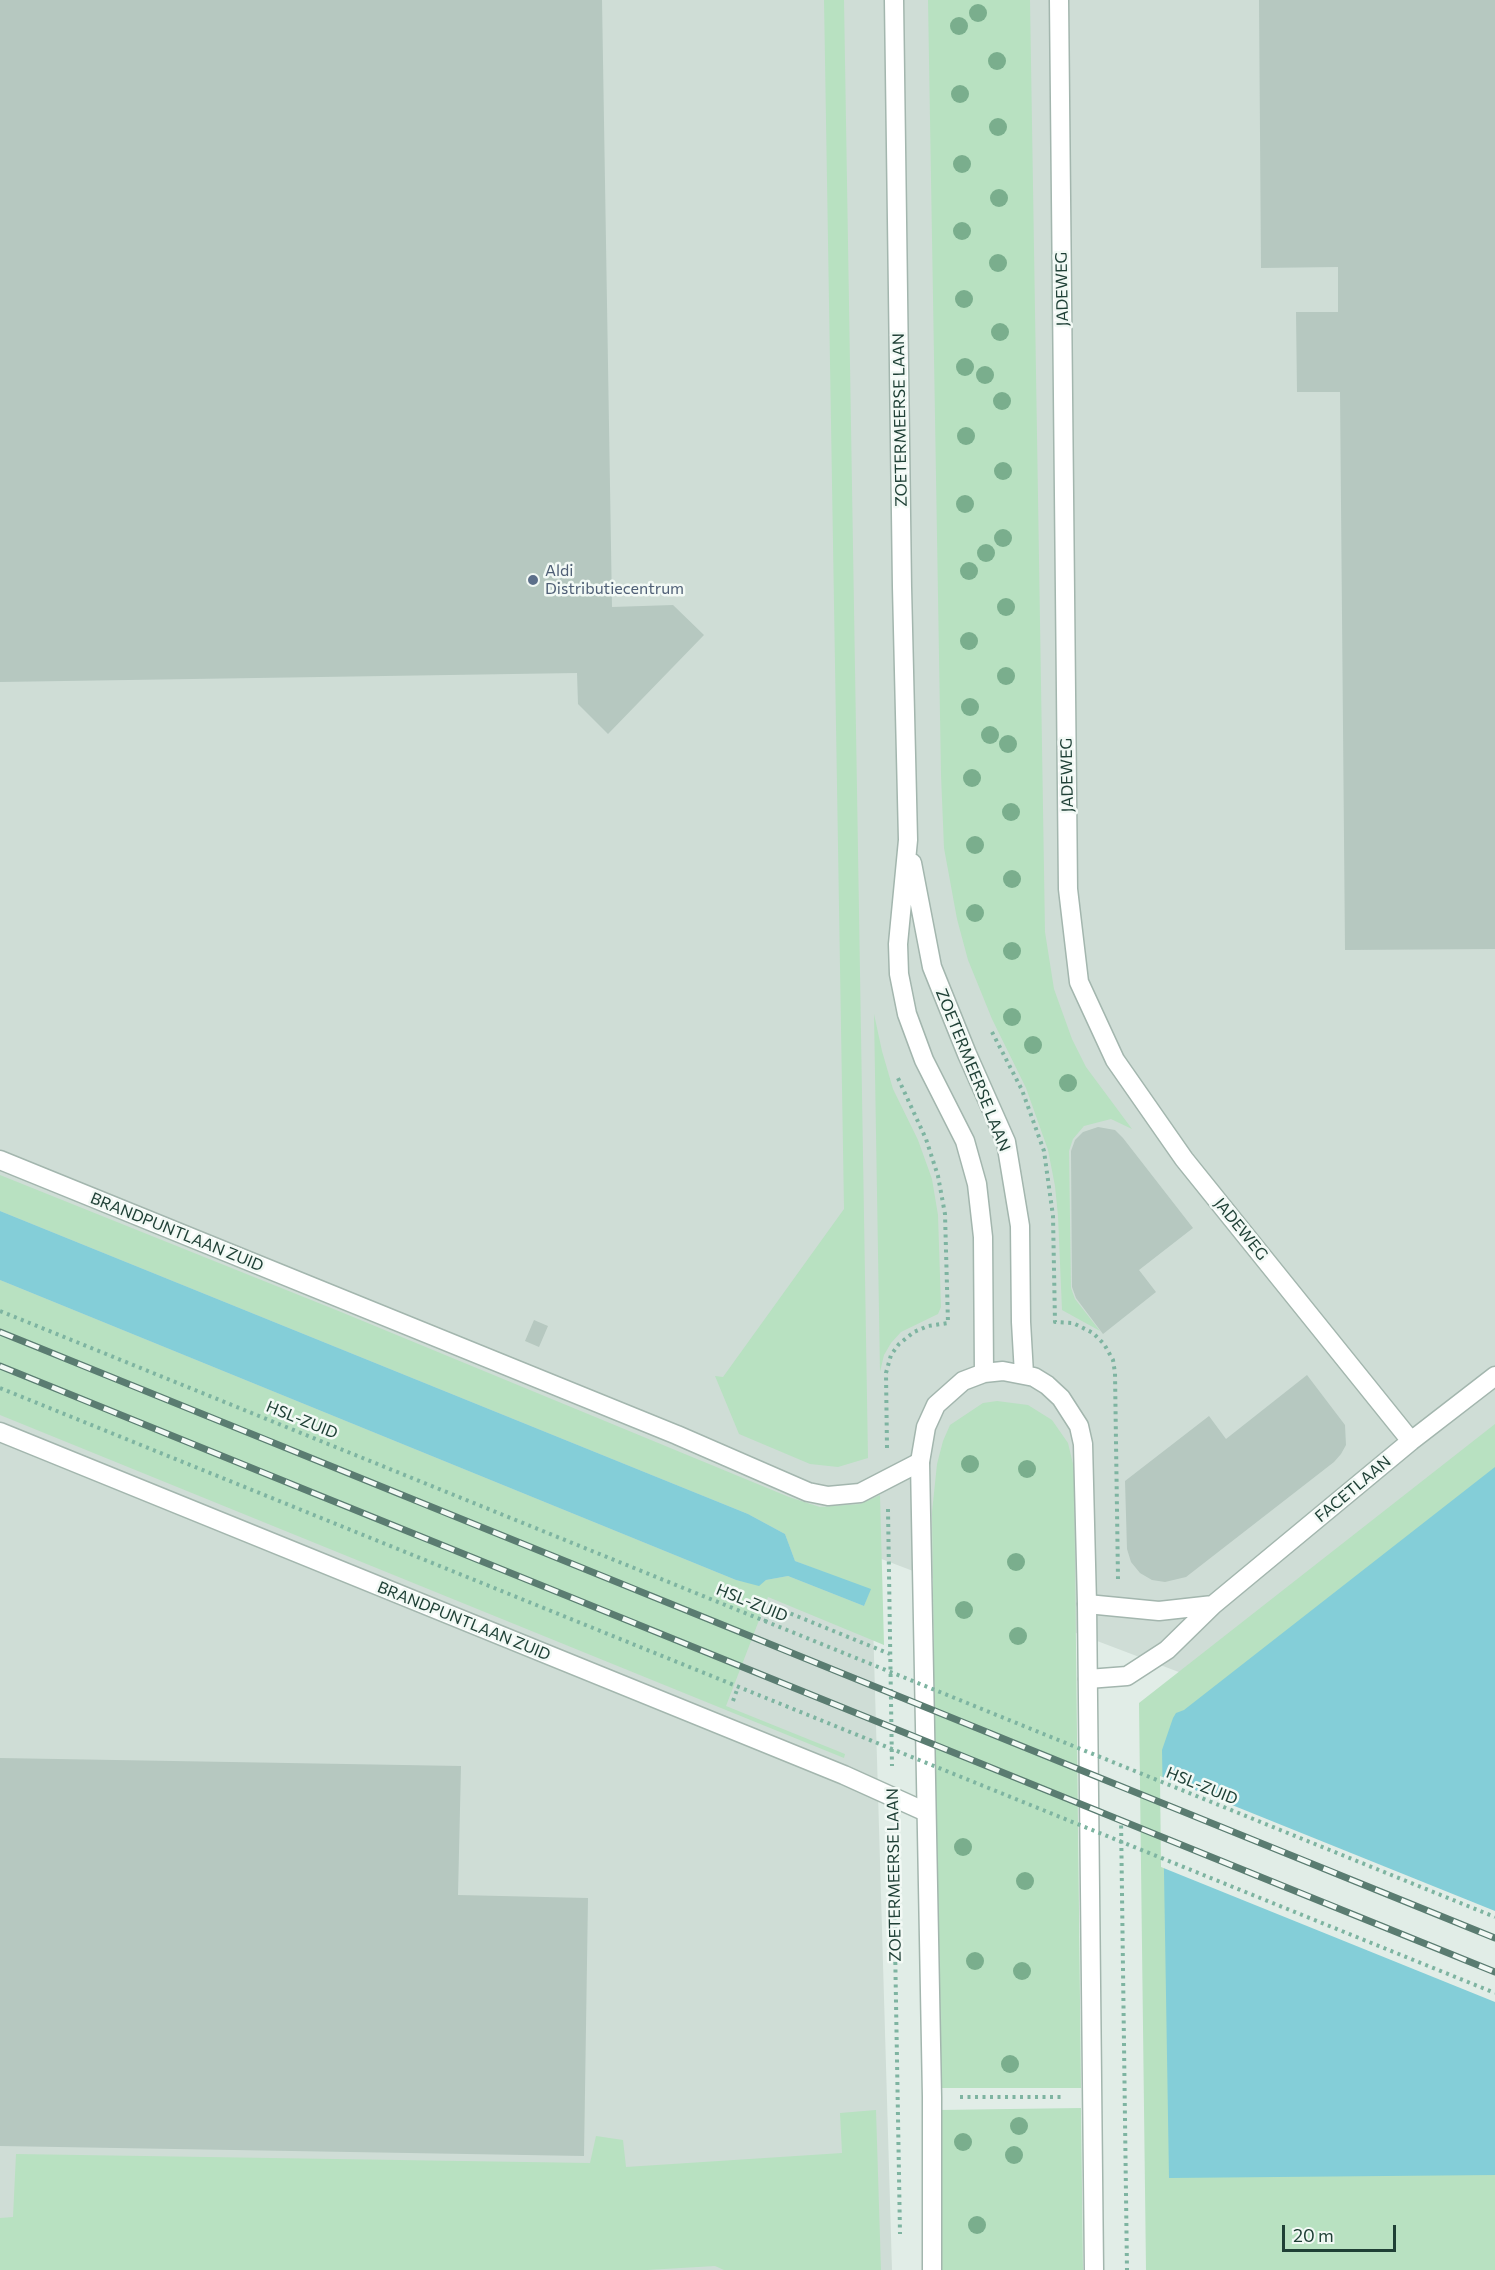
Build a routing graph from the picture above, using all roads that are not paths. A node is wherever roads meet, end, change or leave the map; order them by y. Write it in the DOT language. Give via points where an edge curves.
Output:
graph roads {
  1 [pos="894,0"];
  2 [pos="1059,0"];
  3 [pos="908,840"];
  4 [pos="0,1160"];
  5 [pos="984,1373"];
  6 [pos="1024,1374"];
  7 [pos="1495,1376"];
  8 [pos="0,1432"];
  9 [pos="1411,1441"];
  10 [pos="920,1462"];
  11 [pos="1087,1604"];
  12 [pos="1213,1605"];
  13 [pos="1088,1679"];
  14 [pos="926,1812"];
  15 [pos="932,2270"];
  16 [pos="1094,2270"];
  1 -- 3 [label="street, ZOETERMEERSE LAAN"];
  2 -- 9 [label="street, JADEWEG" via="1068,889 1079,982 1114,1060 1178,1150"];
  3 -- 5 [label="street, ZOETERMEERSE LAAN" via="898,944 899,974 921,1050 965,1141 977,1184 983,1237"];
  3 -- 6 [label="street, ZOETERMEERSE LAAN" via="932,967 1006,1142 1020,1226"];
  4 -- 10 [label="street, BRANDPUNTLAAN ZUID" via="808,1492 828,1496 860,1493"];
  5 -- 6 [label="street"];
  5 -- 10 [label="street" via="963,1381 936,1405 926,1427"];
  6 -- 11 [label="street" via="1047,1385 1061,1398 1079,1426 1083,1444"];
  7 -- 9 [label="street, FACETLAAN"];
  8 -- 14 [label="street, BRANDPUNTLAAN ZUID" via="844,1775"];
  9 -- 12 [label="street, FACETLAAN"];
  10 -- 14 [label="street"];
  11 -- 12 [label="street" via="1159,1611"];
  11 -- 13 [label="street"];
  12 -- 13 [label="street, FACETLAAN" via="1167,1650 1127,1676"];
  13 -- 16 [label="street"];
  14 -- 15 [label="street"];
}
